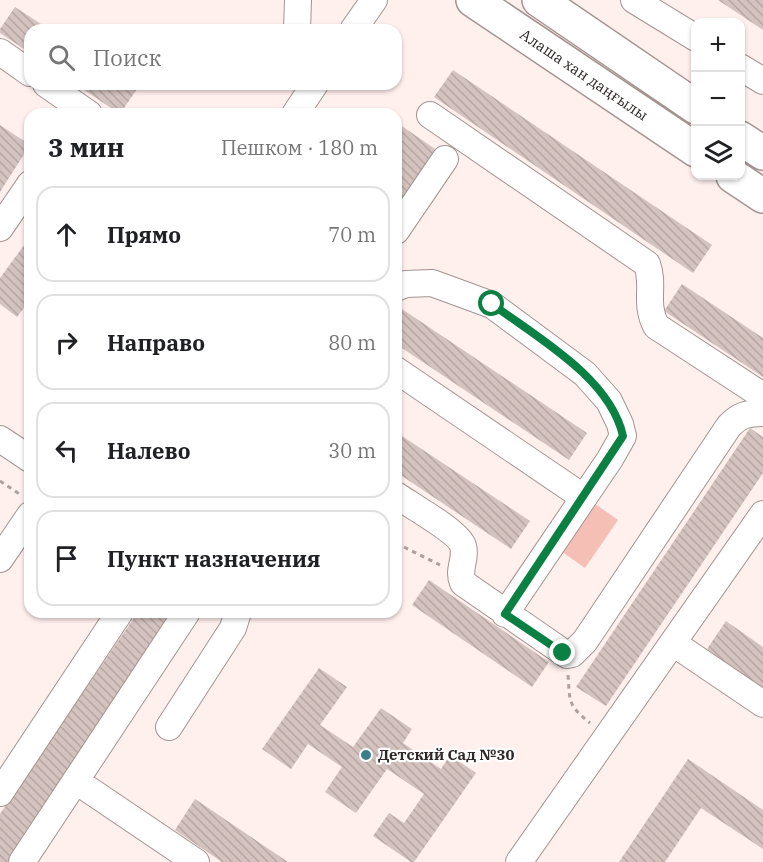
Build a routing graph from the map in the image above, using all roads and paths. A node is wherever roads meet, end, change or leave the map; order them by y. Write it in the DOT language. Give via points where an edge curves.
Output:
graph roads {
  1 [pos="298,0"];
  2 [pos="374,0"];
  3 [pos="473,0"];
  4 [pos="539,0"];
  5 [pos="634,0"];
  6 [pos="297,24"];
  7 [pos="357,24"];
  8 [pos="691,35"];
  9 [pos="0,52"];
  10 [pos="24,69"];
  11 [pos="745,70"];
  12 [pos="763,81"];
  13 [pos="54,90"];
  14 [pos="309,90"];
  15 [pos="298,101"];
  16 [pos="691,104"];
  17 [pos="78,108"];
  18 [pos="430,115"];
  19 [pos="745,141"];
  20 [pos="691,147"];
  21 [pos="763,153"];
  22 [pos="445,159"];
  23 [pos="739,180"];
  24 [pos="24,193"];
  25 [pos="763,196"];
  26 [pos="402,222"];
  27 [pos="0,228"];
  28 [pos="402,286"];
  29 [pos="402,374"];
  30 [pos="763,396"];
  31 [pos="763,413"];
  32 [pos="0,438"];
  33 [pos="24,455"];
  34 [pos="0,481"];
  35 [pos="583,497"];
  36 [pos="402,499"];
  37 [pos="24,504"];
  38 [pos="24,510"];
  39 [pos="763,514"];
  40 [pos="402,546"];
  41 [pos="0,559"];
  42 [pos="460,575"];
  43 [pos="505,614"];
  44 [pos="116,618"];
  45 [pos="183,618"];
  46 [pos="236,618"];
  47 [pos="673,643"];
  48 [pos="567,655"];
  49 [pos="763,704"];
  50 [pos="169,727"];
  51 [pos="606,738"];
  52 [pos="76,781"];
  53 [pos="0,793"];
  54 [pos="22,862"];
  55 [pos="195,862"];
  56 [pos="519,862"];
  1 -- 6 [label="street"];
  2 -- 7 [label="street"];
  3 -- 20 [label="main road, Алаша хан даңғылы"];
  4 -- 16 [label="main road"];
  5 -- 8 [label="street"];
  9 -- 10 [label="street"];
  11 -- 12 [label="street"];
  13 -- 17 [label="street"];
  14 -- 15 [label="street"];
  18 -- 30 [label="street" via="647,264 649,306 656,326"];
  19 -- 21 [label="main road"];
  22 -- 26 [label="street"];
  23 -- 25 [label="main road"];
  24 -- 27 [label="street"];
  28 -- 35 [label="street" via="432,283 492,304 585,374 609,401 623,436"];
  29 -- 35 [label="street"];
  31 -- 48 [label="street" via="742,415 729,426 585,641"];
  32 -- 33 [label="street"];
  34 -- 37 [label="path"];
  35 -- 43 [label="street"];
  36 -- 42 [label="street" via="457,536 465,549"];
  38 -- 41 [label="street"];
  39 -- 47 [label="street"];
  40 -- 42 [label="path"];
  42 -- 43 [label="street" via="463,583"];
  43 -- 48 [label="street"];
  44 -- 53 [label="street"];
  45 -- 52 [label="street"];
  46 -- 50 [label="street"];
  47 -- 49 [label="street"];
  47 -- 51 [label="street"];
  48 -- 51 [label="path" via="574,710"];
  51 -- 56 [label="street"];
  52 -- 54 [label="street"];
  52 -- 55 [label="street"];
}
